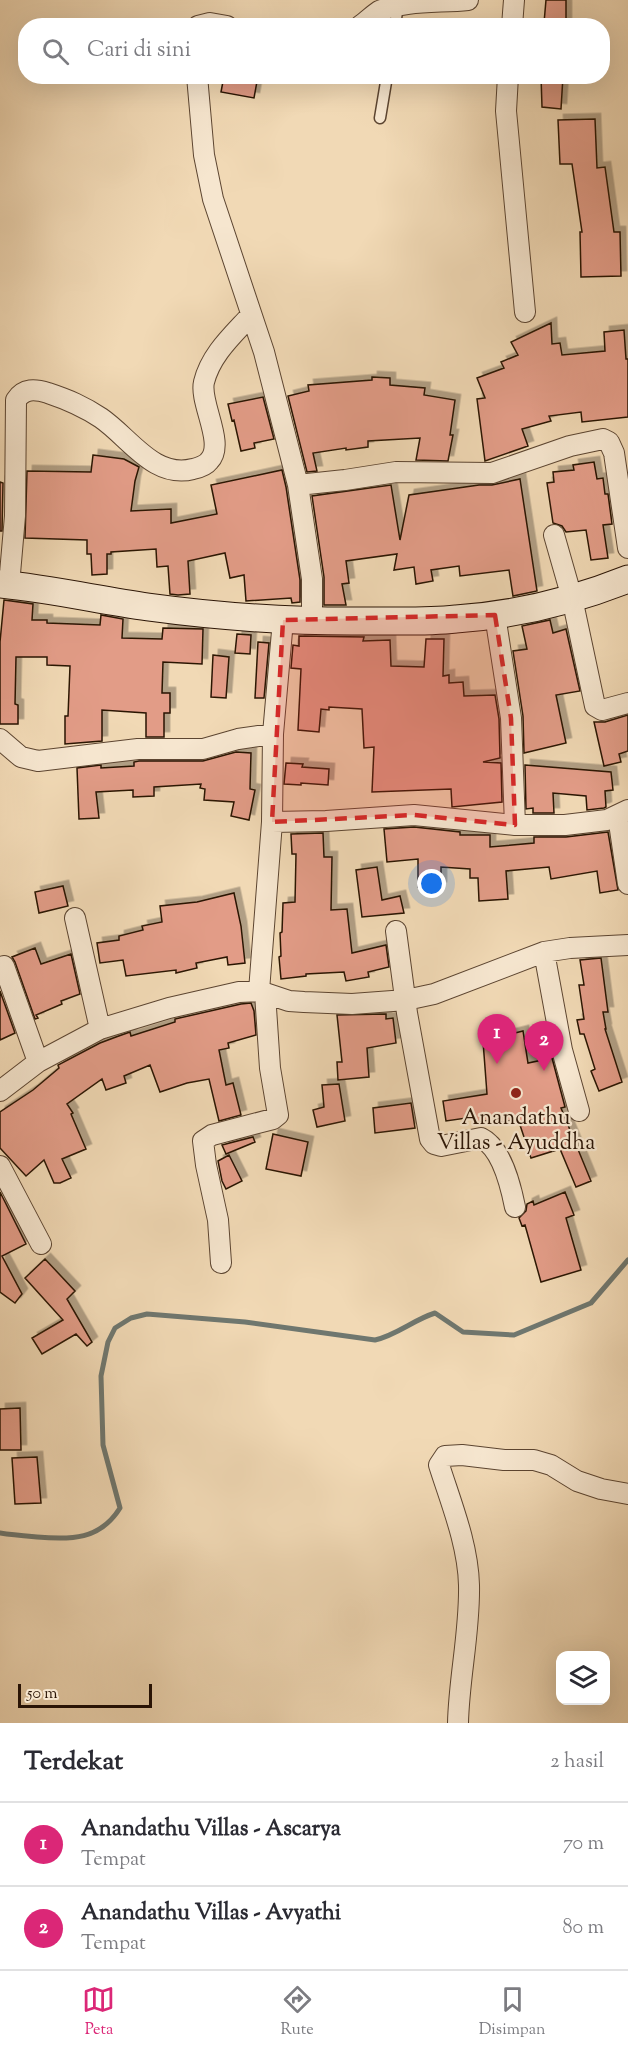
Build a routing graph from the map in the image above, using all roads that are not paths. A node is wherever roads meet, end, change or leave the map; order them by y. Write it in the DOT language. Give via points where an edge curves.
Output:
graph roads {
  1 [pos="468,0"];
  2 [pos="514,0"];
  3 [pos="398,3"];
  4 [pos="371,18"];
  5 [pos="396,18"];
  6 [pos="513,18"];
  7 [pos="198,84"];
  8 [pos="386,84"];
  9 [pos="508,84"];
  10 [pos="380,118"];
  11 [pos="525,312"];
  12 [pos="251,315"];
  13 [pos="298,485"];
  14 [pos="554,535"];
  15 [pos="628,548"];
  16 [pos="628,579"];
  17 [pos="5,585"];
  18 [pos="572,598"];
  19 [pos="495,615"];
  20 [pos="283,620"];
  21 [pos="312,621"];
  22 [pos="628,703"];
  23 [pos="273,734"];
  24 [pos="0,739"];
  25 [pos="623,813"];
  26 [pos="273,822"];
  27 [pos="514,825"];
  28 [pos="628,884"];
  29 [pos="75,918"];
  30 [pos="396,931"];
  31 [pos="628,945"];
  32 [pos="544,952"];
  33 [pos="4,966"];
  34 [pos="262,992"];
  35 [pos="406,999"];
  36 [pos="100,1029"];
  37 [pos="38,1062"];
  38 [pos="0,1091"];
  39 [pos="579,1111"];
  40 [pos="0,1166"];
  41 [pos="515,1207"];
  42 [pos="41,1244"];
  43 [pos="221,1263"];
  44 [pos="628,1494"];
  45 [pos="458,1723"];
  1 -- 3 [label="street"];
  2 -- 6 [label="street"];
  3 -- 4 [label="street"];
  3 -- 5 [label="lane"];
  7 -- 12 [label="street" via="204,155 213,199"];
  8 -- 10 [label="lane"];
  9 -- 11 [label="street" via="506,111"];
  12 -- 13 [label="street"];
  12 -- 17 [label="street" via="208,368 203,385 215,451 209,462 196,468 177,472 161,466 74,401 41,391 20,394 16,400 15,516"];
  13 -- 15 [label="street" via="396,472 492,473 603,439 614,453"];
  13 -- 21 [label="street" via="312,579"];
  14 -- 18 [label="street"];
  16 -- 18 [label="street"];
  17 -- 20 [label="street" via="228,617"];
  18 -- 19 [label="street"];
  18 -- 22 [label="street" via="595,706 602,710"];
  19 -- 21 [label="street" via="455,620"];
  19 -- 27 [label="street" via="511,718"];
  20 -- 21 [label="street"];
  20 -- 23 [label="street"];
  23 -- 24 [label="street" via="203,749 138,749 38,761 21,757"];
  23 -- 26 [label="street"];
  25 -- 27 [label="street" via="565,825"];
  25 -- 28 [label="street"];
  26 -- 27 [label="street" via="414,815"];
  26 -- 34 [label="street"];
  29 -- 36 [label="street"];
  30 -- 35 [label="street"];
  31 -- 32 [label="street"];
  32 -- 35 [label="street" via="434,994"];
  32 -- 39 [label="street" via="562,1050"];
  33 -- 37 [label="street"];
  34 -- 35 [label="street" via="304,1002 352,1004"];
  34 -- 36 [label="street" via="240,992 169,1008"];
  34 -- 43 [label="street" via="278,1115 203,1141 218,1220"];
  35 -- 41 [label="street" via="430,1139 441,1146 481,1138 486,1141 495,1150 506,1175"];
  36 -- 37 [label="street"];
  37 -- 38 [label="street"];
  40 -- 42 [label="street"];
  44 -- 45 [label="street" via="577,1481 534,1460 462,1455 445,1456 438,1465 462,1541 469,1583"];
}
